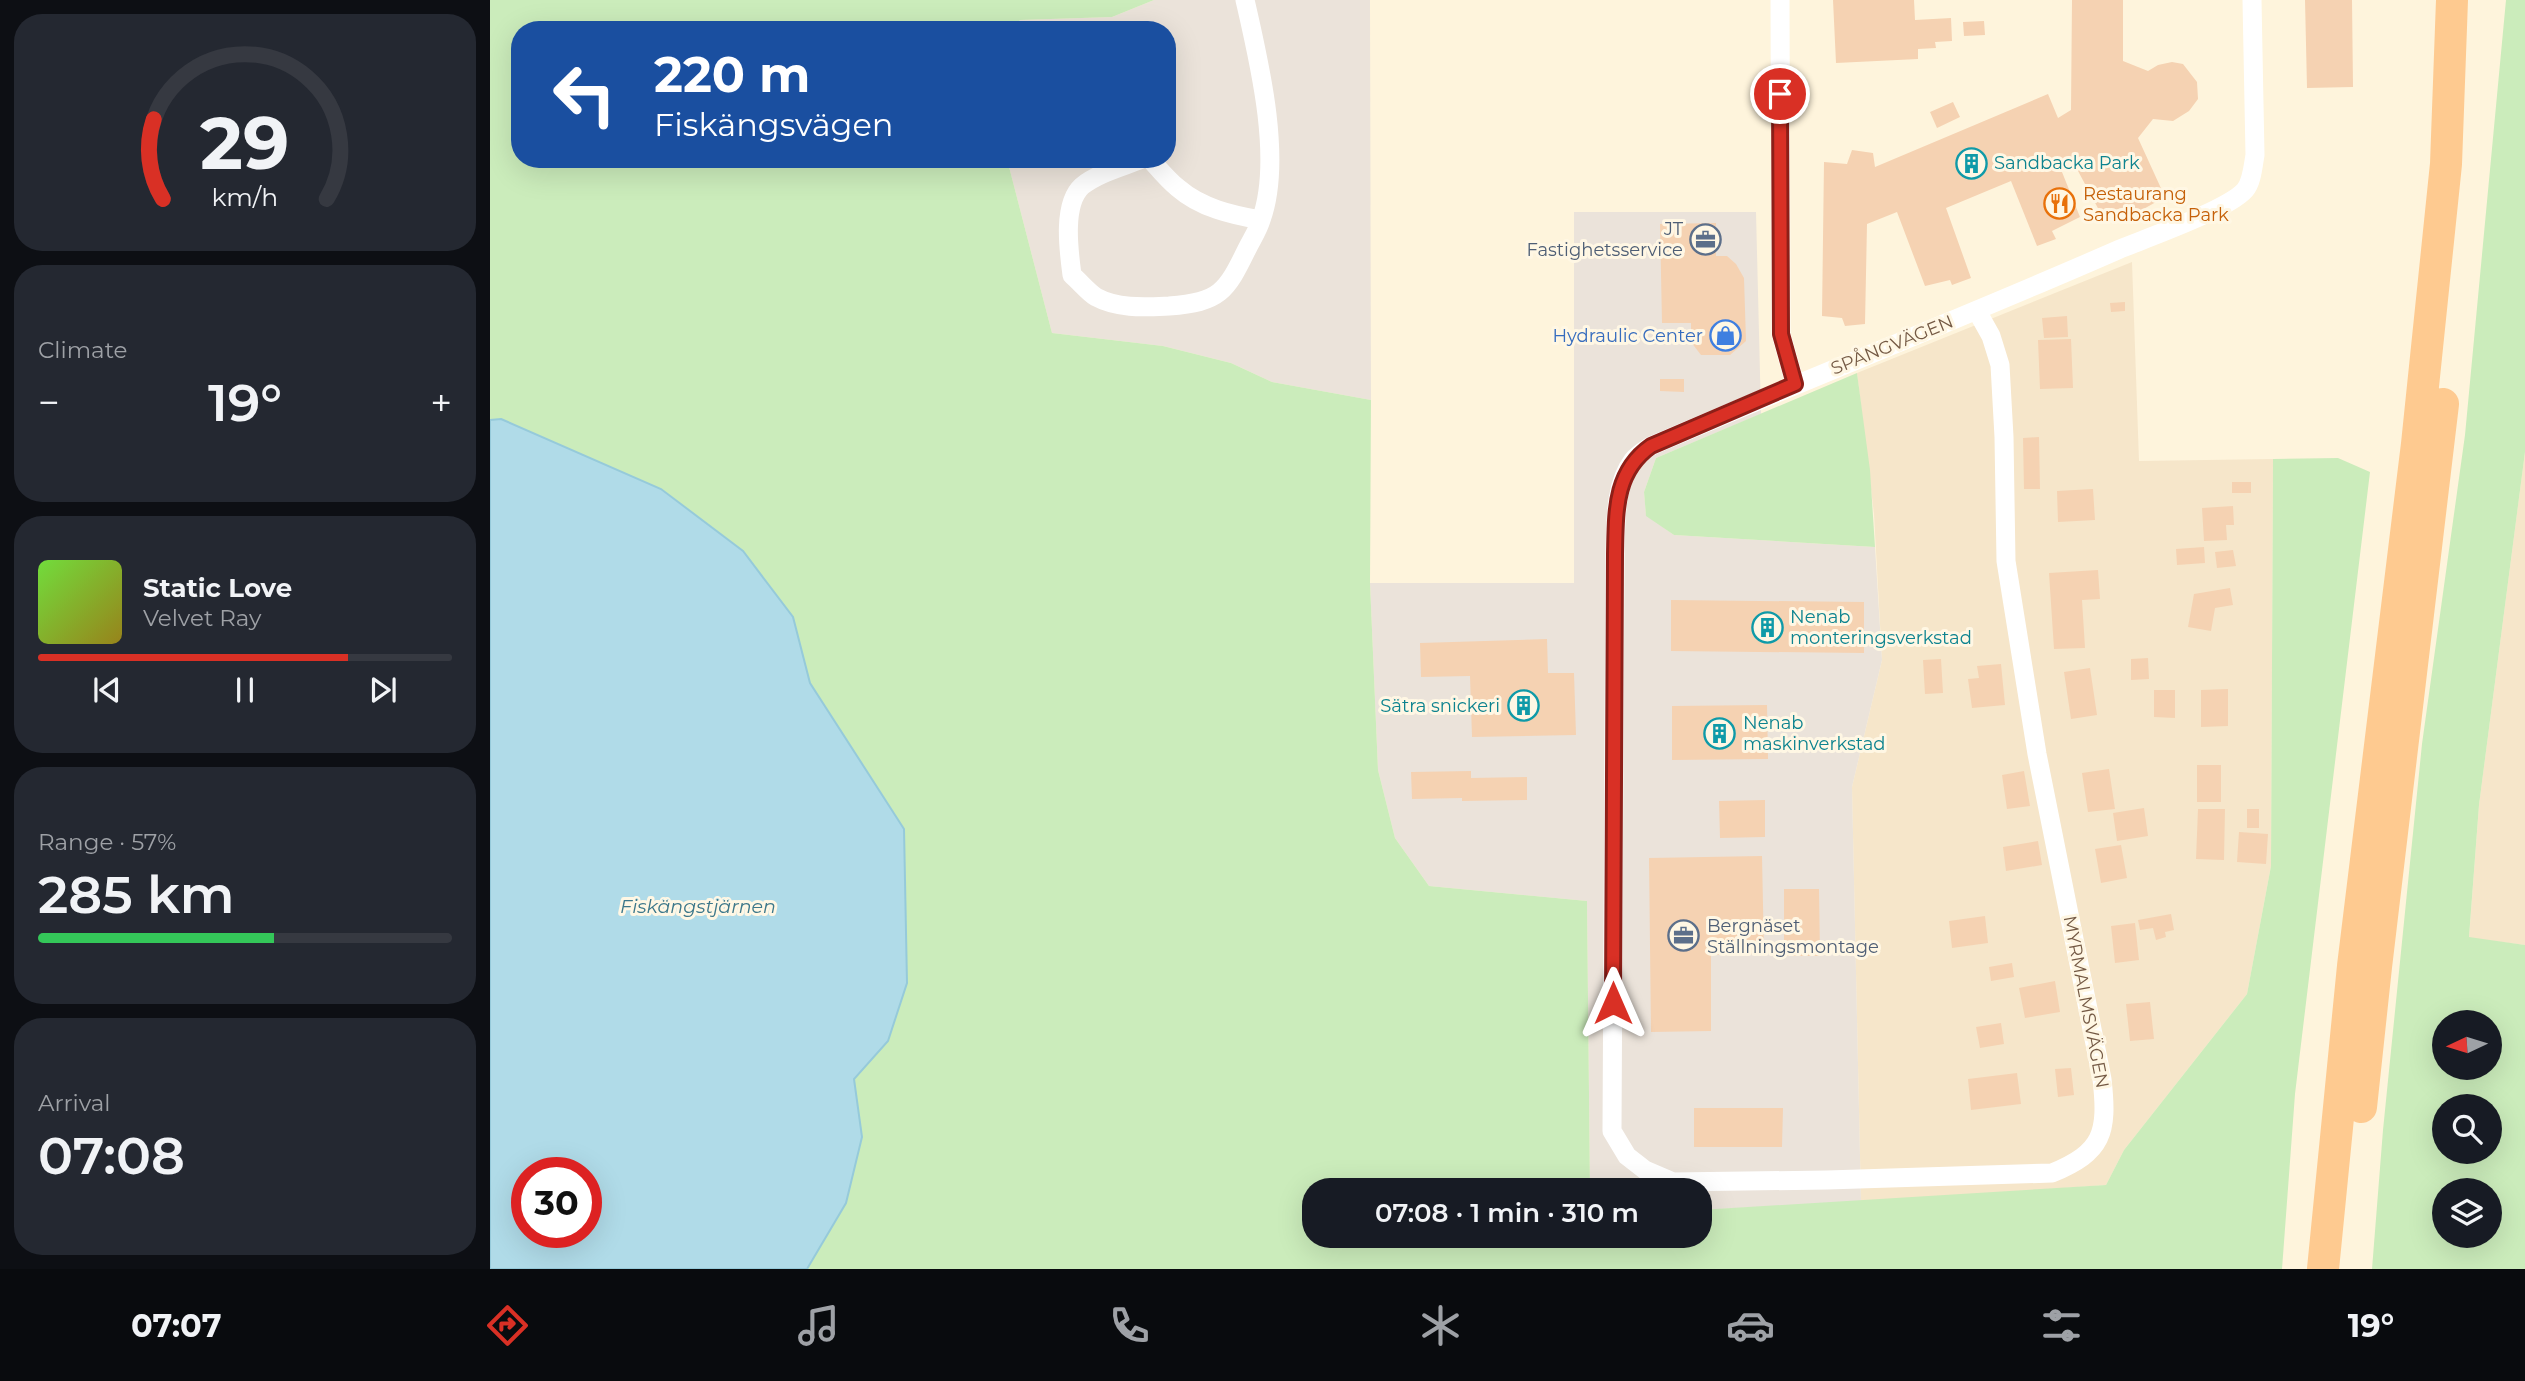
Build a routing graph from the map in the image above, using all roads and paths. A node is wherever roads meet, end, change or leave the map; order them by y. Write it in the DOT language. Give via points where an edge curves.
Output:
graph roads {
  1 [pos="1245,0"];
  2 [pos="1780,0"];
  3 [pos="2252,0"];
  4 [pos="2452,0"];
  5 [pos="2473,0"];
  6 [pos="1119,168"];
  7 [pos="1158,168"];
  8 [pos="1261,220"];
  9 [pos="1977,311"];
  10 [pos="1795,384"];
  11 [pos="1613,1003"];
  12 [pos="2323,1269"];
  13 [pos="2345,1269"];
  1 -- 8 [label="street" via="1260,61 1270,152"];
  2 -- 10 [label="street" via="1781,334"];
  3 -- 9 [label="street, SPÅNGVÄGEN" via="2255,155 2245,190 2227,203"];
  4 -- 12 [label="highway" via="2446,164 2353,966"];
  5 -- 13 [label="highway" via="2466,165 2439,449 2376,967"];
  6 -- 8 [label="street" via="1080,187 1069,214 1072,275 1096,297 1129,307 1192,304 1210,298 1230,283"];
  7 -- 8 [label="street" via="1178,189 1202,204"];
  9 -- 10 [label="street, SPÅNGVÄGEN"];
  9 -- 11 [label="street, MYRMALMSVÄGEN" via="2000,365 2006,561 2037,754 2102,1079 2103,1126 2095,1148 2052,1173 1673,1182 1627,1156 1612,1131"];
  10 -- 11 [label="street, SPÅNGVÄGEN" via="1651,446 1635,457 1626,472 1616,520 1615,554"];
}
